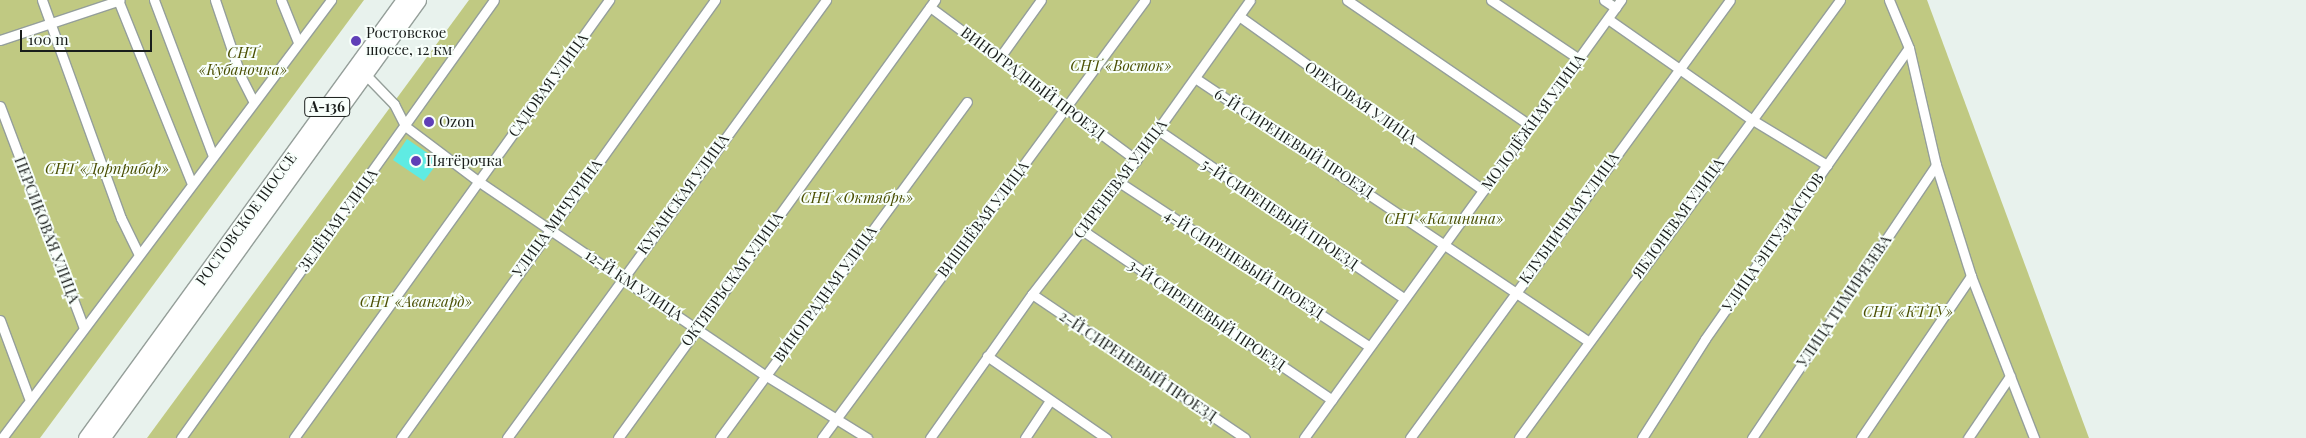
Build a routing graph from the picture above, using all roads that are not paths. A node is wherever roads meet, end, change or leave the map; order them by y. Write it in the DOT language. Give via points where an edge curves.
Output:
graph roads {
  1 [pos="42,0"];
  2 [pos="119,0"];
  3 [pos="154,0"];
  4 [pos="215,0"];
  5 [pos="281,0"];
  6 [pos="330,0"];
  7 [pos="404,0"];
  8 [pos="418,0"];
  9 [pos="494,0"];
  10 [pos="609,0"];
  11 [pos="715,0"];
  12 [pos="826,0"];
  13 [pos="1041,0"];
  14 [pos="1145,0"];
  15 [pos="1250,0"];
  16 [pos="1347,0"];
  17 [pos="1491,0"];
  18 [pos="1604,0"];
  19 [pos="1621,0"];
  20 [pos="1730,0"];
  21 [pos="1840,0"];
  22 [pos="1888,0"];
  23 [pos="933,4"];
  24 [pos="1616,8"];
  25 [pos="1239,16"];
  26 [pos="1608,19"];
  27 [pos="52,24"];
  28 [pos="0,40"];
  29 [pos="298,42"];
  30 [pos="1909,48"];
  31 [pos="1000,57"];
  32 [pos="1579,60"];
  33 [pos="1679,68"];
  34 [pos="360,70"];
  35 [pos="1195,78"];
  36 [pos="254,102"];
  37 [pos="967,102"];
  38 [pos="0,106"];
  39 [pos="1066,106"];
  40 [pos="1751,119"];
  41 [pos="405,126"];
  42 [pos="1530,126"];
  43 [pos="1158,130"];
  44 [pos="213,156"];
  45 [pos="1136,160"];
  46 [pos="1827,165"];
  47 [pos="1936,165"];
  48 [pos="478,181"];
  49 [pos="191,182"];
  50 [pos="1119,182"];
  51 [pos="1482,190"];
  52 [pos="549,229"];
  53 [pos="1082,230"];
  54 [pos="1444,242"];
  55 [pos="138,253"];
  56 [pos="1971,276"];
  57 [pos="623,277"];
  58 [pos="1516,290"];
  59 [pos="1032,294"];
  60 [pos="1403,298"];
  61 [pos="0,320"];
  62 [pos="83,326"];
  63 [pos="696,327"];
  64 [pos="1588,341"];
  65 [pos="1369,346"];
  66 [pos="987,356"];
  67 [pos="765,375"];
  68 [pos="2010,376"];
  69 [pos="29,398"];
  70 [pos="1332,400"];
  71 [pos="1049,402"];
  72 [pos="837,416"];
  73 [pos="2,438"];
  74 [pos="86,438"];
  75 [pos="102,438"];
  76 [pos="181,438"];
  77 [pos="294,438"];
  78 [pos="401,438"];
  79 [pos="507,438"];
  80 [pos="618,438"];
  81 [pos="720,438"];
  82 [pos="822,438"];
  83 [pos="867,438"];
  84 [pos="930,438"];
  85 [pos="1025,438"];
  86 [pos="1106,438"];
  87 [pos="1245,438"];
  88 [pos="1304,438"];
  89 [pos="1410,438"];
  90 [pos="1519,438"];
  91 [pos="1642,438"];
  92 [pos="1752,438"];
  93 [pos="1861,438"];
  94 [pos="1968,438"];
  95 [pos="2034,438"];
  1 -- 27 [label="street"];
  2 -- 27 [label="street"];
  2 -- 49 [label="street"];
  3 -- 44 [label="street"];
  4 -- 36 [label="street"];
  5 -- 29 [label="street"];
  6 -- 29 [label="street"];
  7 -- 34 [label="highway, РОСТОВСКОЕ ШОССЕ / А-136"];
  8 -- 34 [label="highway, РОСТОВСКОЕ ШОССЕ / А-136"];
  9 -- 41 [label="street, ЗЕЛЁНАЯ УЛИЦА"];
  10 -- 48 [label="street, САДОВАЯ УЛИЦА"];
  11 -- 52 [label="street, УЛИЦА МИЧУРИНА"];
  12 -- 57 [label="street, КУБАНСКАЯ УЛИЦА"];
  13 -- 31 [label="street"];
  14 -- 39 [label="street, ВИШНЁВАЯ УЛИЦА"];
  15 -- 25 [label="street, СИРЕНЕВАЯ УЛИЦА"];
  16 -- 42 [label="street"];
  17 -- 32 [label="street"];
  18 -- 24 [label="street"];
  19 -- 24 [label="street, МОЛОДЁЖНАЯ УЛИЦА"];
  20 -- 33 [label="street, КЛУБНИЧНАЯ УЛИЦА"];
  21 -- 40 [label="street, ЯБЛОНЕВАЯ УЛИЦА"];
  22 -- 30 [label="street"];
  23 -- 31 [label="street, ВИНОГРАДНЫЙ ПРОЕЗД"];
  23 -- 63 [label="street, ОКТЯБРЬСКАЯ УЛИЦА"];
  24 -- 26 [label="street, МОЛОДЁЖНАЯ УЛИЦА"];
  25 -- 35 [label="street, СИРЕНЕВАЯ УЛИЦА"];
  25 -- 51 [label="street, ОРЕХОВАЯ УЛИЦА"];
  26 -- 32 [label="street, МОЛОДЁЖНАЯ УЛИЦА"];
  26 -- 33 [label="street"];
  27 -- 28 [label="street"];
  27 -- 55 [label="street" via="120,218"];
  29 -- 36 [label="street"];
  30 -- 46 [label="street, УЛИЦА ЭНТУЗИАСТОВ"];
  30 -- 47 [label="street"];
  31 -- 39 [label="street, ВИНОГРАДНЫЙ ПРОЕЗД"];
  32 -- 42 [label="street, МОЛОДЁЖНАЯ УЛИЦА"];
  33 -- 40 [label="street"];
  33 -- 58 [label="street, КЛУБНИЧНАЯ УЛИЦА"];
  34 -- 41 [label="street" via="394,104"];
  34 -- 74 [label="highway, РОСТОВСКОЕ ШОССЕ / А-136"];
  34 -- 75 [label="highway, РОСТОВСКОЕ ШОССЕ / А-136"];
  35 -- 43 [label="street, СИРЕНЕВАЯ УЛИЦА"];
  35 -- 54 [label="street, 6-Й СИРЕНЕВЫЙ ПРОЕЗД"];
  36 -- 44 [label="street"];
  37 -- 67 [label="street, ВИНОГРАДНАЯ УЛИЦА"];
  38 -- 62 [label="street, ПЕРСИКОВАЯ УЛИЦА"];
  39 -- 45 [label="street, ВИНОГРАДНЫЙ ПРОЕЗД"];
  39 -- 72 [label="street, ВИШНЁВАЯ УЛИЦА"];
  40 -- 46 [label="street"];
  40 -- 64 [label="street, ЯБЛОНЕВАЯ УЛИЦА"];
  41 -- 48 [label="street, 12-Й КМ УЛИЦА"];
  41 -- 76 [label="street, ЗЕЛЁНАЯ УЛИЦА"];
  42 -- 51 [label="street, МОЛОДЁЖНАЯ УЛИЦА"];
  43 -- 45 [label="street, СИРЕНЕВАЯ УЛИЦА"];
  43 -- 60 [label="street, 5-Й СИРЕНЕВЫЙ ПРОЕЗД"];
  44 -- 49 [label="street"];
  45 -- 50 [label="street, СИРЕНЕВАЯ УЛИЦА"];
  46 -- 91 [label="street, УЛИЦА ЭНТУЗИАСТОВ" via="1705,339"];
  47 -- 56 [label="street"];
  47 -- 92 [label="street, УЛИЦА ТИМИРЯЗЕВА"];
  48 -- 52 [label="street, 12-Й КМ УЛИЦА"];
  48 -- 77 [label="street, САДОВАЯ УЛИЦА"];
  49 -- 55 [label="street"];
  50 -- 53 [label="street, СИРЕНЕВАЯ УЛИЦА"];
  50 -- 65 [label="street, 4-Й СИРЕНЕВЫЙ ПРОЕЗД"];
  51 -- 54 [label="street, МОЛОДЁЖНАЯ УЛИЦА"];
  52 -- 57 [label="street, 12-Й КМ УЛИЦА"];
  52 -- 78 [label="street, УЛИЦА МИЧУРИНА"];
  53 -- 59 [label="street, СИРЕНЕВАЯ УЛИЦА"];
  53 -- 70 [label="street, 3-Й СИРЕНЕВЫЙ ПРОЕЗД"];
  54 -- 58 [label="street, 6-Й СИРЕНЕВЫЙ ПРОЕЗД"];
  54 -- 60 [label="street, МОЛОДЁЖНАЯ УЛИЦА"];
  55 -- 62 [label="street"];
  56 -- 68 [label="street"];
  56 -- 93 [label="street"];
  57 -- 63 [label="street, 12-Й КМ УЛИЦА"];
  57 -- 79 [label="street, КУБАНСКАЯ УЛИЦА"];
  58 -- 64 [label="street, 6-Й СИРЕНЕВЫЙ ПРОЕЗД"];
  58 -- 89 [label="street, КЛУБНИЧНАЯ УЛИЦА"];
  59 -- 66 [label="street, СИРЕНЕВАЯ УЛИЦА"];
  59 -- 87 [label="street, 2-Й СИРЕНЕВЫЙ ПРОЕЗД"];
  60 -- 65 [label="street, МОЛОДЁЖНАЯ УЛИЦА"];
  61 -- 69 [label="street"];
  62 -- 69 [label="street"];
  63 -- 67 [label="street, 12-Й КМ УЛИЦА"];
  63 -- 80 [label="street, ОКТЯБРЬСКАЯ УЛИЦА"];
  64 -- 90 [label="street, ЯБЛОНЕВАЯ УЛИЦА"];
  65 -- 70 [label="street, МОЛОДЁЖНАЯ УЛИЦА"];
  66 -- 71 [label="street"];
  66 -- 84 [label="street, СИРЕНЕВАЯ УЛИЦА"];
  67 -- 72 [label="street, 12-Й КМ УЛИЦА"];
  67 -- 81 [label="street, ВИНОГРАДНАЯ УЛИЦА"];
  68 -- 94 [label="street"];
  68 -- 95 [label="street"];
  69 -- 73 [label="street"];
  70 -- 88 [label="street, МОЛОДЁЖНАЯ УЛИЦА"];
  71 -- 85 [label="street"];
  71 -- 86 [label="street"];
  72 -- 82 [label="street, ВИШНЁВАЯ УЛИЦА"];
  72 -- 83 [label="street, 12-Й КМ УЛИЦА"];
}
